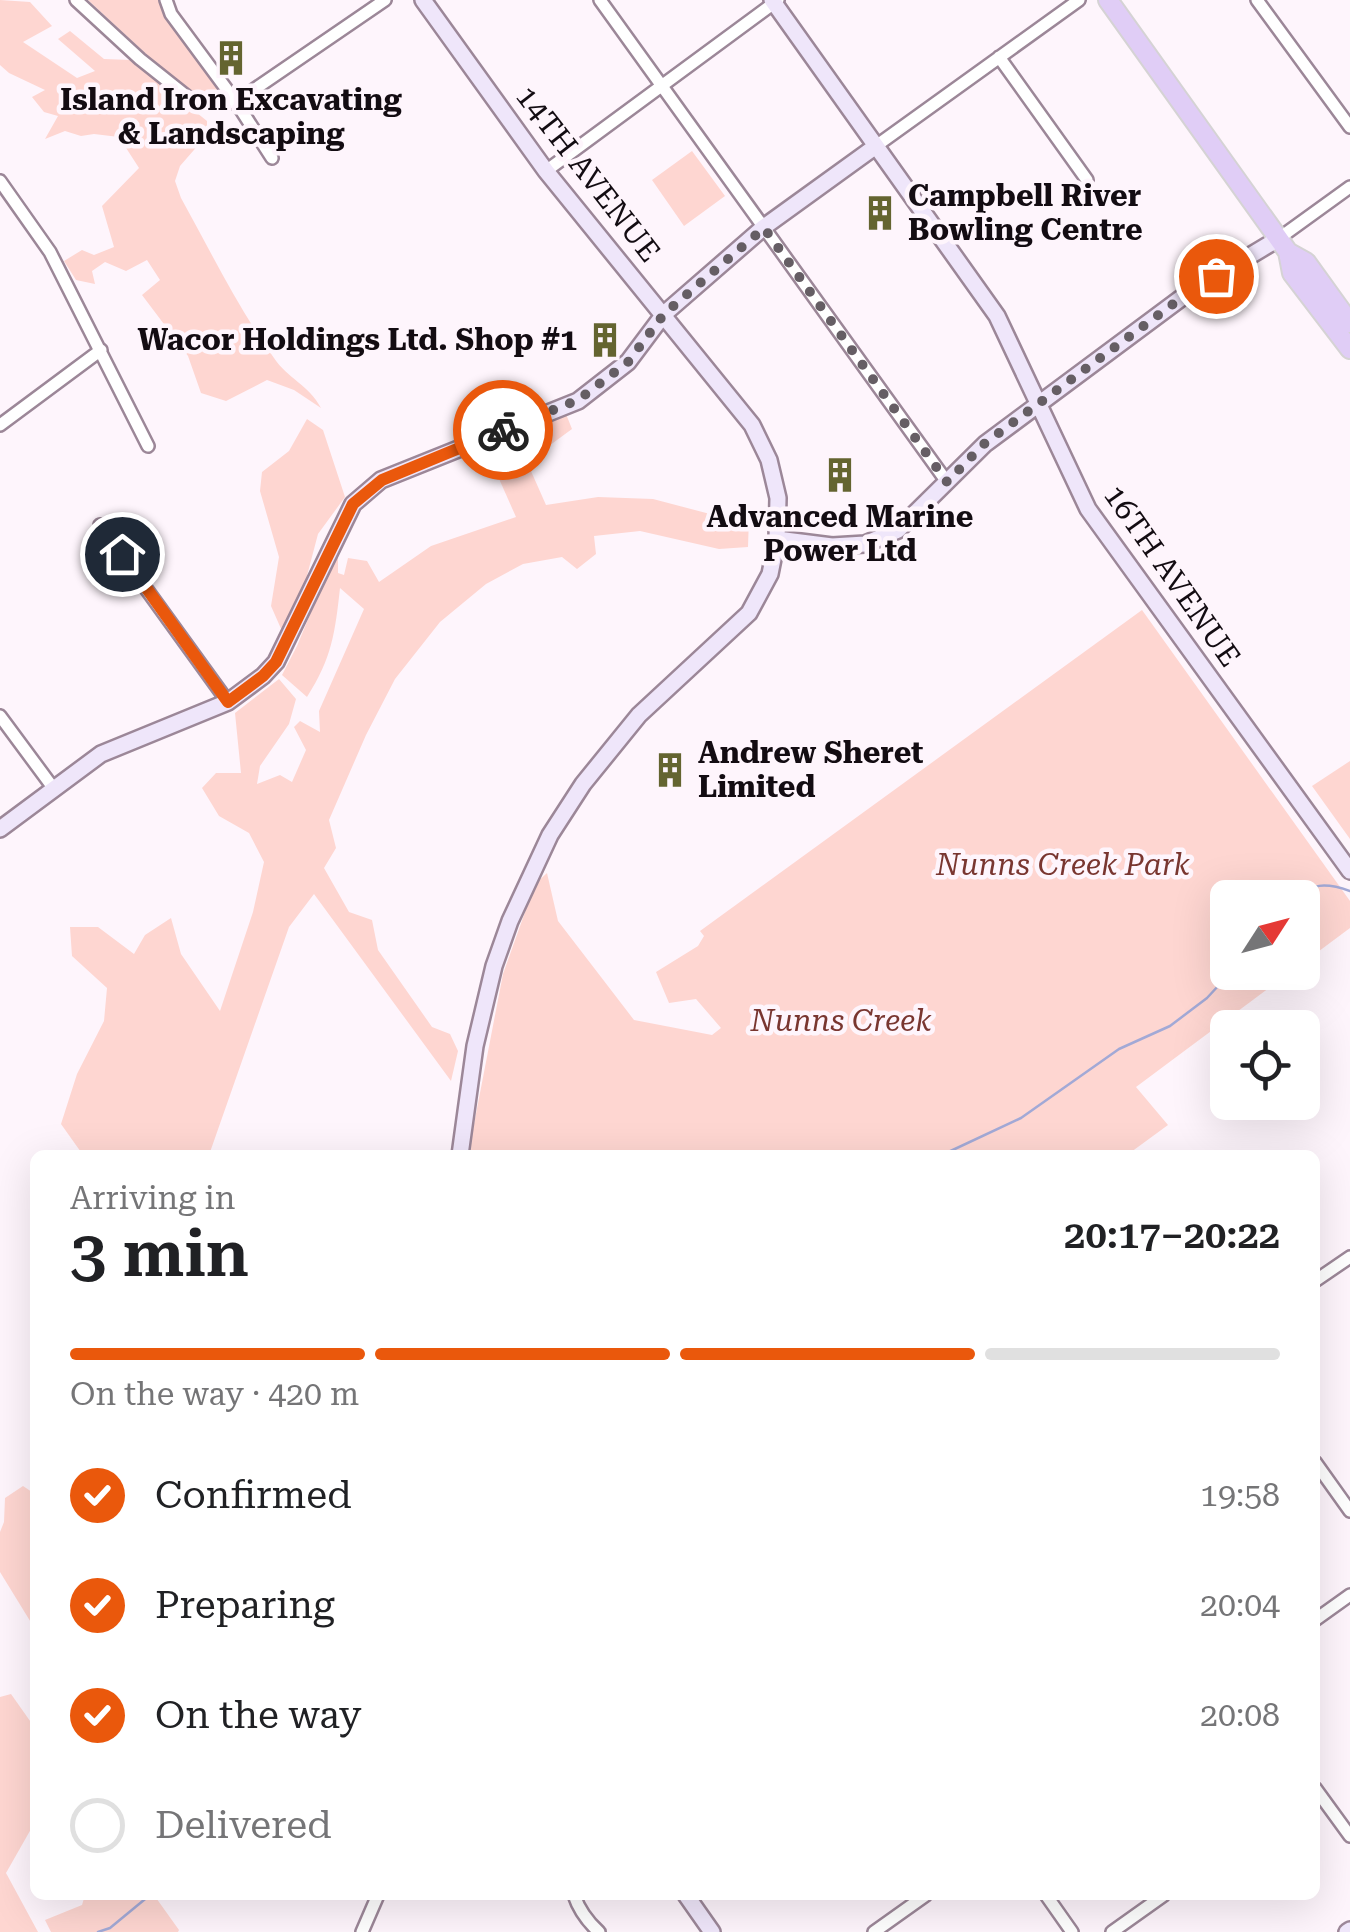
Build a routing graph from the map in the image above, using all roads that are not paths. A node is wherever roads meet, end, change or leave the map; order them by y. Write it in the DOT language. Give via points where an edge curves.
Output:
graph roads {
  1 [pos="76,0"];
  2 [pos="166,0"];
  3 [pos="385,0"];
  4 [pos="423,0"];
  5 [pos="600,0"];
  6 [pos="1080,0"];
  7 [pos="1108,0"];
  8 [pos="1256,0"];
  9 [pos="775,1"];
  10 [pos="1000,57"];
  11 [pos="662,85"];
  12 [pos="236,102"];
  13 [pos="1350,126"];
  14 [pos="876,146"];
  15 [pos="272,158"];
  16 [pos="546,170"];
  17 [pos="1087,180"];
  18 [pos="1350,187"];
  19 [pos="2,189"];
  20 [pos="764,228"];
  21 [pos="1283,246"];
  22 [pos="664,314"];
  23 [pos="1350,323"];
  24 [pos="1350,349"];
  25 [pos="101,350"];
  26 [pos="1038,404"];
  27 [pos="0,425"];
  28 [pos="148,446"];
  29 [pos="947,482"];
  30 [pos="100,524"];
  31 [pos="777,540"];
  32 [pos="228,702"];
  33 [pos="0,716"];
  34 [pos="54,789"];
  35 [pos="0,828"];
  36 [pos="1350,871"];
  37 [pos="461,1150"];
  38 [pos="1349,1258"];
  39 [pos="1320,1278"];
  40 [pos="1320,1469"];
  41 [pos="1350,1511"];
  42 [pos="1350,1596"];
  43 [pos="1320,1617"];
  44 [pos="1320,1795"];
  45 [pos="1350,1836"];
  46 [pos="376,1900"];
  47 [pos="576,1900"];
  48 [pos="690,1900"];
  49 [pos="919,1900"];
  50 [pos="1050,1900"];
  51 [pos="1157,1900"];
  52 [pos="362,1932"];
  53 [pos="599,1932"];
  54 [pos="712,1932"];
  55 [pos="874,1932"];
  56 [pos="1072,1932"];
  57 [pos="1112,1932"];
  1 -- 12 [label="street" via="194,102"];
  2 -- 12 [label="street"];
  3 -- 12 [label="street"];
  4 -- 16 [label="street, 14TH AVENUE"];
  5 -- 11 [label="street"];
  6 -- 10 [label="street"];
  7 -- 21 [label="main road"];
  8 -- 13 [label="street"];
  9 -- 11 [label="street"];
  9 -- 14 [label="street, 16TH AVENUE"];
  10 -- 14 [label="street"];
  10 -- 17 [label="street"];
  11 -- 16 [label="street"];
  11 -- 20 [label="street"];
  12 -- 15 [label="street"];
  14 -- 20 [label="street"];
  14 -- 26 [label="street, 16TH AVENUE" via="997,316"];
  16 -- 22 [label="street, 14TH AVENUE"];
  18 -- 21 [label="street"];
  19 -- 25 [label="street" via="50,252"];
  20 -- 22 [label="street"];
  20 -- 29 [label="street"];
  21 -- 23 [label="main road" via="1306,262"];
  21 -- 24 [label="main road" via="1292,272"];
  21 -- 26 [label="street" via="1188,293"];
  22 -- 31 [label="street, 14TH AVENUE" via="752,425 770,460"];
  22 -- 32 [label="street" via="628,362 578,400 382,480 353,504 276,662"];
  25 -- 27 [label="street"];
  25 -- 28 [label="street"];
  26 -- 29 [label="street"];
  26 -- 36 [label="street, 16TH AVENUE" via="1088,509"];
  29 -- 31 [label="street" via="898,530 865,544"];
  30 -- 32 [label="street"];
  31 -- 37 [label="street, 14TH AVENUE" via="770,574 750,613 640,714 550,836 494,966"];
  32 -- 34 [label="street" via="101,754"];
  33 -- 34 [label="street"];
  34 -- 35 [label="street"];
  38 -- 39 [label="street"];
  40 -- 41 [label="street"];
  42 -- 43 [label="street"];
  44 -- 45 [label="street"];
  46 -- 52 [label="street"];
  47 -- 53 [label="street"];
  48 -- 54 [label="street"];
  49 -- 55 [label="street"];
  50 -- 56 [label="street"];
  51 -- 57 [label="street"];
}
